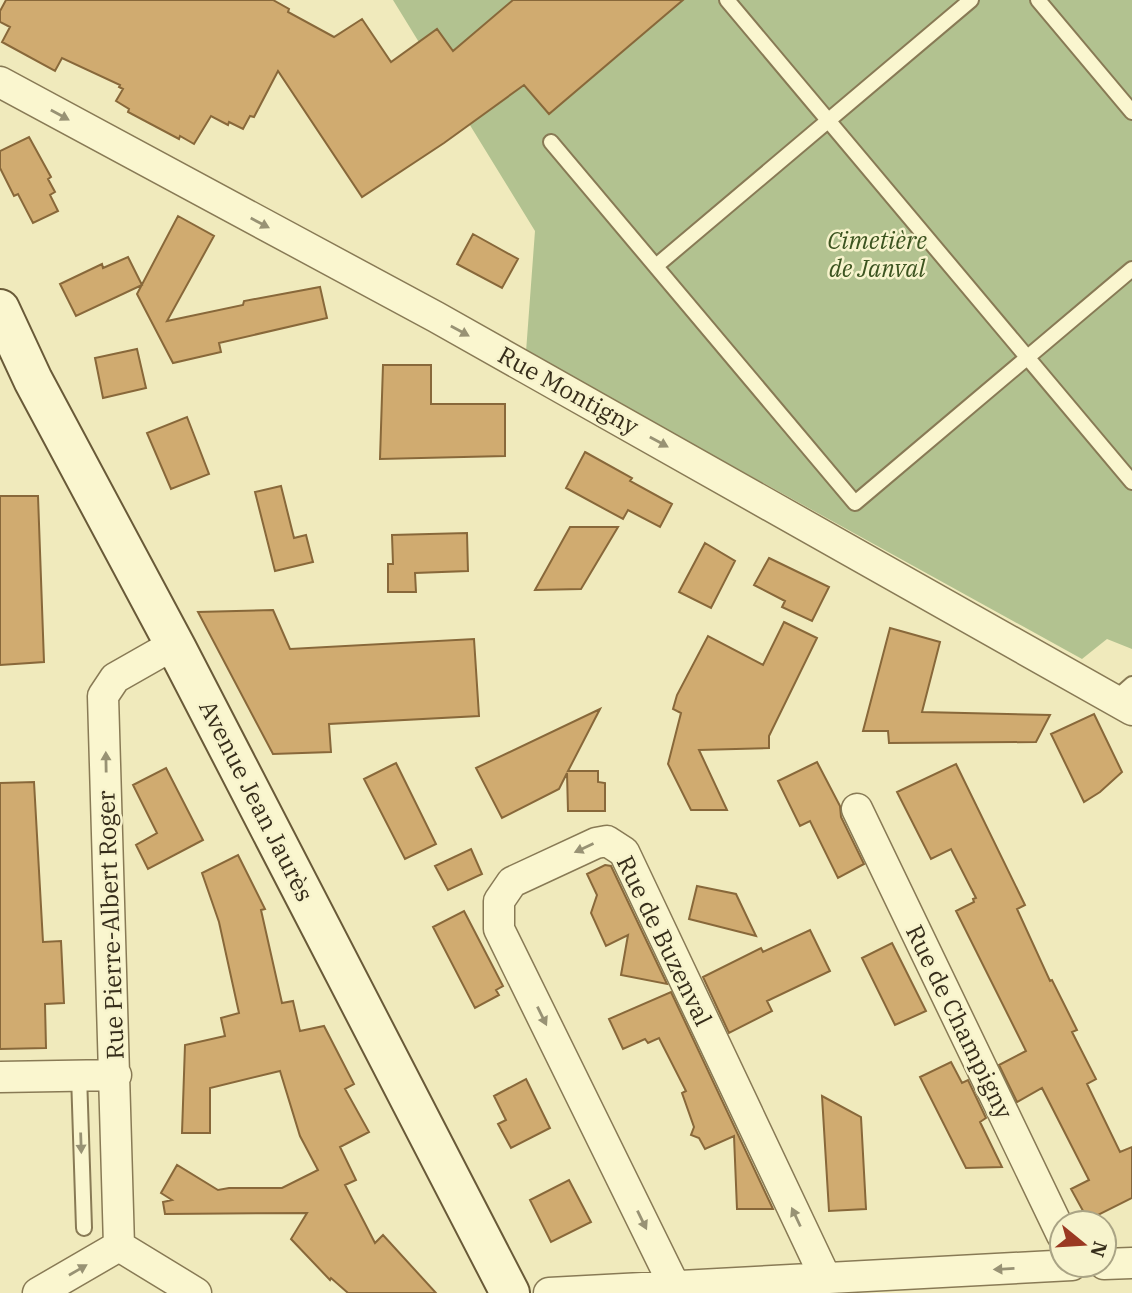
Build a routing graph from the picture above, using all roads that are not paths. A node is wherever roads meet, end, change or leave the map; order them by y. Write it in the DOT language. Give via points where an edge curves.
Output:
graph roads {
  1 [pos="727,0"];
  2 [pos="971,0"];
  3 [pos="1038,0"];
  4 [pos="0,82"];
  5 [pos="1132,112"];
  6 [pos="828,120"];
  7 [pos="551,142"];
  8 [pos="656,266"];
  9 [pos="1132,269"];
  10 [pos="0,309"];
  11 [pos="1027,358"];
  12 [pos="1132,482"];
  13 [pos="177,649"];
  14 [pos="1126,698"];
  15 [pos="857,809"];
  16 [pos="79,1075"];
  17 [pos="116,1075"];
  18 [pos="0,1077"];
  19 [pos="1049,1209"];
  20 [pos="84,1228"];
  21 [pos="119,1246"];
  22 [pos="1048,1266"];
  23 [pos="826,1279"];
  24 [pos="674,1285"];
  25 [pos="37,1293"];
  26 [pos="197,1293"];
  27 [pos="510,1293"];
  28 [pos="549,1293"];
  1 -- 6 [label="lane"];
  2 -- 6 [label="lane"];
  3 -- 5 [label="lane"];
  4 -- 14 [label="street, Rue Montigny, one-way"];
  6 -- 8 [label="lane"];
  6 -- 11 [label="lane"];
  7 -- 8 [label="lane"];
  8 -- 11 [label="lane" via="855,503"];
  9 -- 11 [label="lane"];
  10 -- 13 [label="street, Avenue Jean Jaurès"];
  11 -- 12 [label="lane"];
  17 -- 13 [label="street, Rue Pierre-Albert Roger, one-way" via="103,696 115,678 159,653"];
  13 -- 27 [label="street, Avenue Jean Jaurès"];
  15 -- 19 [label="street, Rue de Champigny"];
  16 -- 17 [label="street"];
  16 -- 18 [label="street"];
  16 -- 20 [label="lane, one-way"];
  17 -- 21 [label="street, Rue Pierre-Albert Roger"];
  25 -- 21 [label="street, one-way"];
  21 -- 26 [label="street"];
  22 -- 23 [label="street, one-way"];
  23 -- 24 [label="street"];
  23 -- 24 [label="street, Rue de Buzenval, one-way" via="624,852 607,841 512,882 499,901 499,929"];
  24 -- 28 [label="street"];
}
